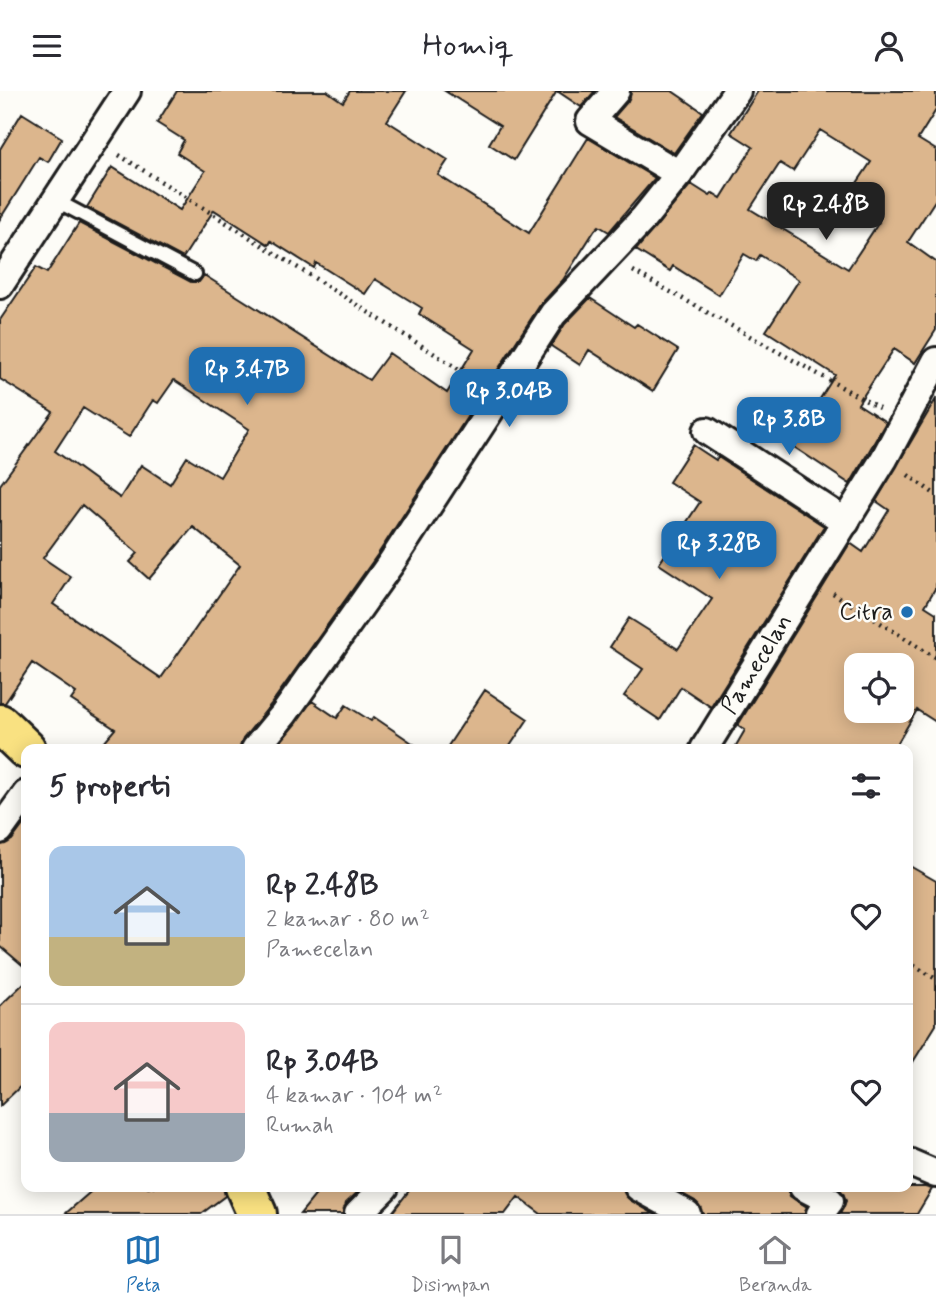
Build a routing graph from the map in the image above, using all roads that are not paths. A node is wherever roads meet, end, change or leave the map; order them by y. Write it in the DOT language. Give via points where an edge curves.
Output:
graph roads {
  1 [pos="127,91"];
  2 [pos="616,91"];
  3 [pos="737,91"];
  4 [pos="679,174"];
  5 [pos="55,201"];
  6 [pos="195,274"];
  7 [pos="0,285"];
  8 [pos="936,361"];
  9 [pos="708,431"];
  10 [pos="845,522"];
  11 [pos="0,724"];
  12 [pos="21,744"];
  13 [pos="259,744"];
  14 [pos="707,744"];
  15 [pos="21,801"];
  16 [pos="0,830"];
  17 [pos="913,1164"];
  18 [pos="936,1174"];
  19 [pos="247,1192"];
  20 [pos="380,1192"];
  21 [pos="647,1192"];
  22 [pos="812,1192"];
  23 [pos="829,1201"];
  24 [pos="257,1214"];
  25 [pos="358,1214"];
  26 [pos="687,1214"];
  1 -- 5 [label="street"];
  2 -- 4 [label="street" via="590,121"];
  3 -- 4 [label="street"];
  4 -- 13 [label="street" via="553,314 391,563"];
  5 -- 6 [label="lane"];
  5 -- 7 [label="street"];
  8 -- 10 [label="street, Pamecelan"];
  9 -- 10 [label="street"];
  10 -- 14 [label="street, Pamecelan"];
  11 -- 12 [label="main road"];
  15 -- 16 [label="street"];
  17 -- 18 [label="street"];
  19 -- 24 [label="main road"];
  20 -- 25 [label="street"];
  21 -- 26 [label="street"];
  22 -- 23 [label="street"];
}
